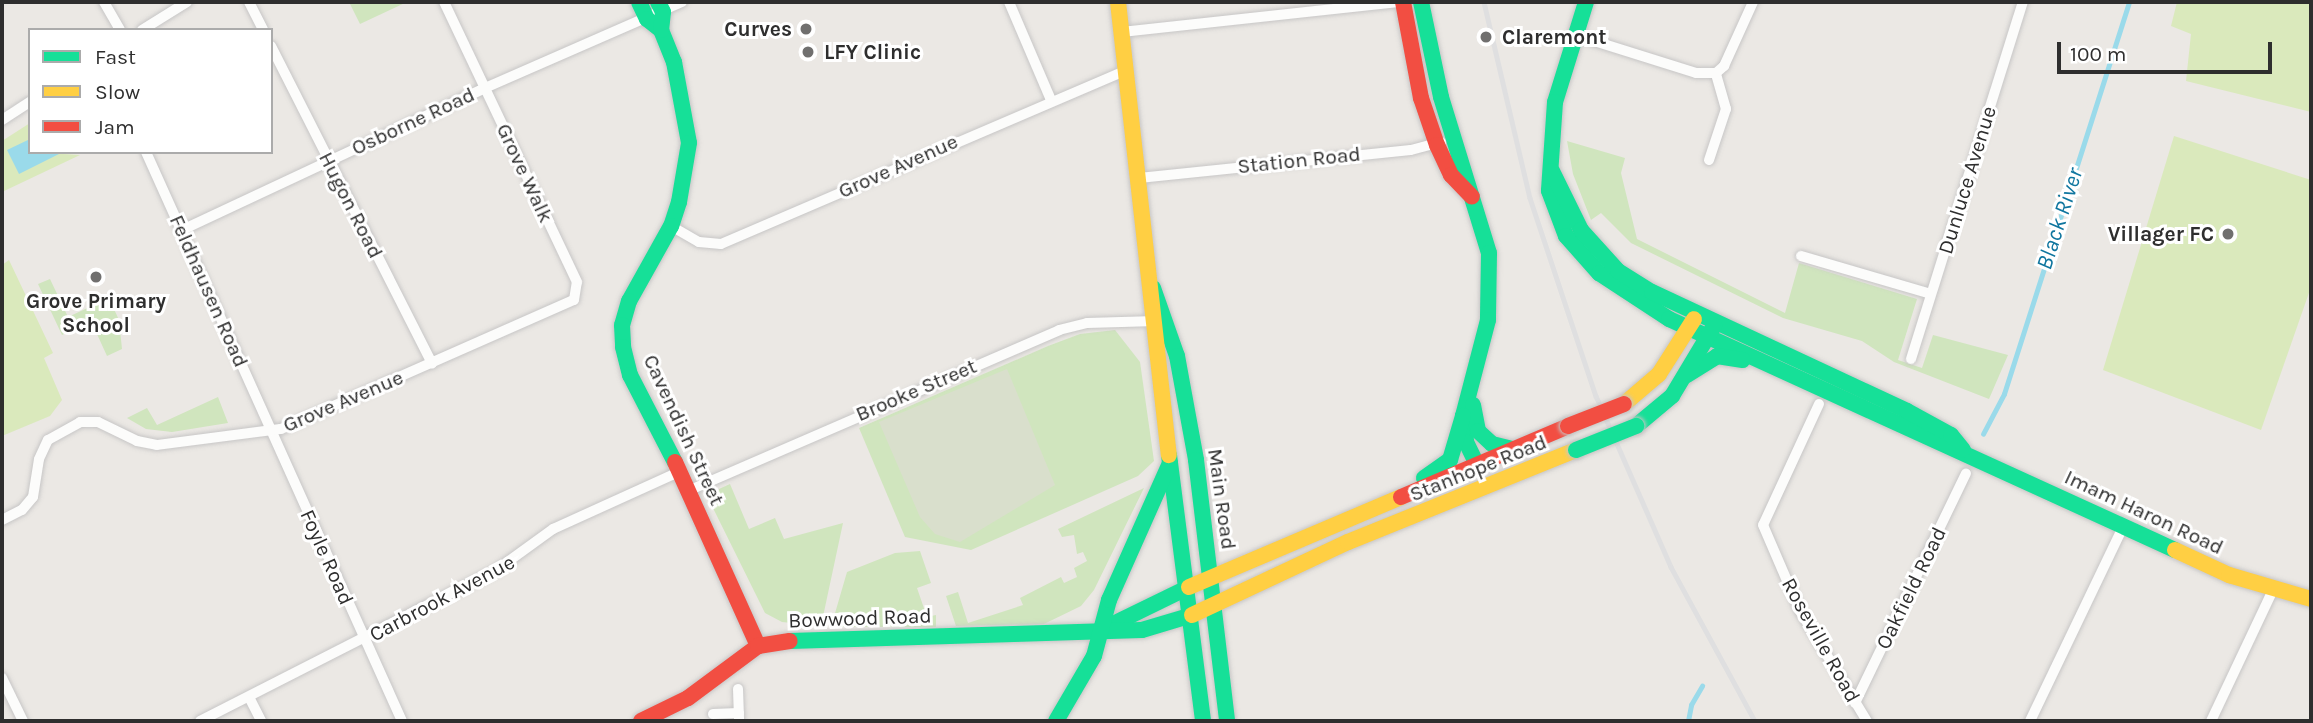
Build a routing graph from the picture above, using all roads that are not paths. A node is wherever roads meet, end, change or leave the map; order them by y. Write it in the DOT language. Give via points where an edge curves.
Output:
graph roads {
  1 [pos="104,2"];
  2 [pos="187,2"];
  3 [pos="249,2"];
  4 [pos="444,2"];
  5 [pos="639,2"];
  6 [pos="682,2"];
  7 [pos="1009,2"];
  8 [pos="1118,2"];
  9 [pos="1401,2"];
  10 [pos="1421,2"];
  11 [pos="1586,2"];
  12 [pos="1753,2"];
  13 [pos="2023,2"];
  14 [pos="660,7"];
  15 [pos="647,19"];
  16 [pos="119,28"];
  17 [pos="145,28"];
  18 [pos="262,28"];
  19 [pos="661,30"];
  20 [pos="1122,32"];
  21 [pos="1575,34"];
  22 [pos="273,50"];
  23 [pos="1126,70"];
  24 [pos="1716,73"];
  25 [pos="485,88"];
  26 [pos="1051,100"];
  27 [pos="28,103"];
  28 [pos="2,120"];
  29 [pos="1450,127"];
  30 [pos="1437,145"];
  31 [pos="147,154"];
  32 [pos="1709,160"];
  33 [pos="328,161"];
  34 [pos="1549,164"];
  35 [pos="1139,178"];
  36 [pos="1474,199"];
  37 [pos="671,226"];
  38 [pos="182,230"];
  39 [pos="1801,256"];
  40 [pos="1931,294"];
  41 [pos="567,304"];
  42 [pos="1697,313"];
  43 [pos="1159,321"];
  44 [pos="1716,321"];
  45 [pos="1689,328"];
  46 [pos="1708,336"];
  47 [pos="1911,359"];
  48 [pos="432,364"];
  49 [pos="1687,375"];
  50 [pos="1471,392"];
  51 [pos="1822,398"];
  52 [pos="1463,416"];
  53 [pos="271,431"];
  54 [pos="1512,449"];
  55 [pos="1964,450"];
  56 [pos="1573,451"];
  57 [pos="1171,461"];
  58 [pos="1477,465"];
  59 [pos="681,471"];
  60 [pos="1966,473"];
  61 [pos="690,490"];
  62 [pos="1378,509"];
  63 [pos="2,520"];
  64 [pos="2124,525"];
  65 [pos="1212,577"];
  66 [pos="1189,587"];
  67 [pos="2273,590"];
  68 [pos="2311,599"];
  69 [pos="1215,605"];
  70 [pos="1192,615"];
  71 [pos="1103,629"];
  72 [pos="364,639"];
  73 [pos="758,646"];
  74 [pos="2,678"];
  75 [pos="738,689"];
  76 [pos="249,697"];
  77 [pos="1855,703"];
  78 [pos="713,713"];
  79 [pos="739,717"];
  80 [pos="23,721"];
  81 [pos="200,721"];
  82 [pos="261,721"];
  83 [pos="402,721"];
  84 [pos="641,721"];
  85 [pos="1056,721"];
  86 [pos="1203,721"];
  87 [pos="1227,721"];
  88 [pos="1867,721"];
  89 [pos="2030,721"];
  90 [pos="2211,721"];
  1 -- 16 [label="street"];
  2 -- 17 [label="street"];
  3 -- 18 [label="street"];
  4 -- 25 [label="street, Grove Walk"];
  5 -- 15 [label="main road"];
  6 -- 14 [label="street, Osborne Road"];
  7 -- 26 [label="street"];
  8 -- 20 [label="main road, Main Road"];
  9 -- 20 [label="street"];
  9 -- 30 [label="main road"];
  10 -- 29 [label="main road"];
  11 -- 21 [label="main road, Imam Haron Road"];
  12 -- 24 [label="street" via="1724,66"];
  13 -- 40 [label="street, Dunluce Avenue"];
  14 -- 15 [label="street, Osborne Road"];
  14 -- 19 [label="main road, Cavendish Street"];
  15 -- 19 [label="main road"];
  15 -- 25 [label="street, Osborne Road"];
  19 -- 37 [label="main road, Cavendish Street" via="679,81 689,143"];
  20 -- 23 [label="main road, Main Road"];
  21 -- 24 [label="street" via="1696,72"];
  21 -- 34 [label="main road, Imam Haron Road" via="1555,102"];
  22 -- 33 [label="street, Hugon Road"];
  23 -- 26 [label="street, Grove Avenue"];
  23 -- 35 [label="main road, Main Road"];
  24 -- 32 [label="street" via="1726,109"];
  25 -- 33 [label="street, Osborne Road"];
  25 -- 41 [label="street, Grove Walk" via="577,282 574,300"];
  26 -- 37 [label="street, Grove Avenue" via="721,244 699,242"];
  27 -- 28 [label="street"];
  29 -- 30 [label="street"];
  29 -- 36 [label="main road"];
  30 -- 35 [label="street, Station Road"];
  30 -- 36 [label="main road" via="1451,175"];
  31 -- 38 [label="street, Feldhausen Road"];
  33 -- 38 [label="street, Osborne Road"];
  33 -- 48 [label="street, Hugon Road"];
  34 -- 42 [label="main road, Imam Haron Road" via="1581,230 1603,257 1635,282"];
  34 -- 45 [label="main road, Imam Haron Road" via="1551,207 1566,236 1599,273"];
  35 -- 43 [label="main road, Main Road"];
  36 -- 50 [label="main road" via="1491,276 1488,320"];
  37 -- 59 [label="main road, Cavendish Street" via="632,295 622,336 634,382"];
  38 -- 53 [label="street, Feldhausen Road"];
  39 -- 40 [label="street"];
  40 -- 47 [label="street, Dunluce Avenue"];
  41 -- 48 [label="street, Grove Avenue"];
  42 -- 44 [label="main road, Imam Haron Road"];
  42 -- 45 [label="main road, Stanhope Road"];
  43 -- 57 [label="main road, Main Road"];
  43 -- 61 [label="street, Brooke Street" via="1059,330"];
  43 -- 65 [label="main road, Main Road" via="1182,380"];
  44 -- 46 [label="main road, Stanhope Road"];
  44 -- 55 [label="main road, Imam Haron Road" via="1907,411 1951,435"];
  45 -- 46 [label="main road, Imam Haron Road"];
  45 -- 54 [label="main road, Stanhope Road, bridge" via="1659,374 1624,404"];
  46 -- 49 [label="main road, Stanhope Road"];
  46 -- 51 [label="main road, Imam Haron Road"];
  48 -- 53 [label="street, Grove Avenue"];
  49 -- 51 [label="main road" via="1709,358 1725,355"];
  49 -- 56 [label="main road, Stanhope Road, bridge" via="1662,409 1636,426"];
  50 -- 52 [label="main road"];
  50 -- 54 [label="main road" via="1478,431 1492,444"];
  51 -- 55 [label="main road, Imam Haron Road" via="1944,448"];
  51 -- 77 [label="street, Roseville Road" via="1763,525 1800,611"];
  52 -- 58 [label="main road" via="1466,442"];
  52 -- 62 [label="main road" via="1446,465"];
  53 -- 63 [label="street, Grove Avenue" via="157,445 142,443 99,422 80,422 48,440 39,459 33,497"];
  53 -- 72 [label="street, Foyle Road"];
  54 -- 58 [label="main road, Stanhope Road"];
  55 -- 64 [label="main road, Imam Haron Road"];
  56 -- 58 [label="main road" via="1557,449 1494,471"];
  56 -- 69 [label="main road, Stanhope Road" via="1348,542"];
  57 -- 66 [label="main road, Main Road"];
  57 -- 71 [label="main road" via="1109,600"];
  58 -- 62 [label="main road, Stanhope Road"];
  59 -- 61 [label="main road, Cavendish Street"];
  59 -- 72 [label="street, Carbrook Avenue" via="553,529 517,558"];
  60 -- 77 [label="street, Oakfield Road"];
  61 -- 73 [label="main road, Cavendish Street"];
  62 -- 65 [label="main road, Stanhope Road"];
  64 -- 67 [label="main road, Imam Haron Road" via="2229,575"];
  64 -- 89 [label="street"];
  65 -- 66 [label="main road, Bowwood Road"];
  65 -- 69 [label="main road, Main Road"];
  66 -- 70 [label="main road, Main Road"];
  66 -- 71 [label="main road, Bowwood Road"];
  67 -- 68 [label="main road, Imam Haron Road"];
  67 -- 90 [label="street"];
  69 -- 70 [label="main road, Bowwood Road"];
  69 -- 87 [label="main road, Main Road"];
  70 -- 71 [label="main road, Bowwood Road" via="1142,630"];
  70 -- 86 [label="main road, Main Road"];
  71 -- 73 [label="main road, Bowwood Road"];
  71 -- 85 [label="main road" via="1089,668"];
  72 -- 76 [label="street, Carbrook Avenue"];
  72 -- 83 [label="street, Foyle Road"];
  73 -- 84 [label="main road" via="701,690"];
  74 -- 80 [label="street"];
  75 -- 79 [label="street"];
  76 -- 81 [label="street, Carbrook Avenue"];
  76 -- 82 [label="street"];
  77 -- 88 [label="street, Roseville Road"];
  78 -- 79 [label="street"];
}
